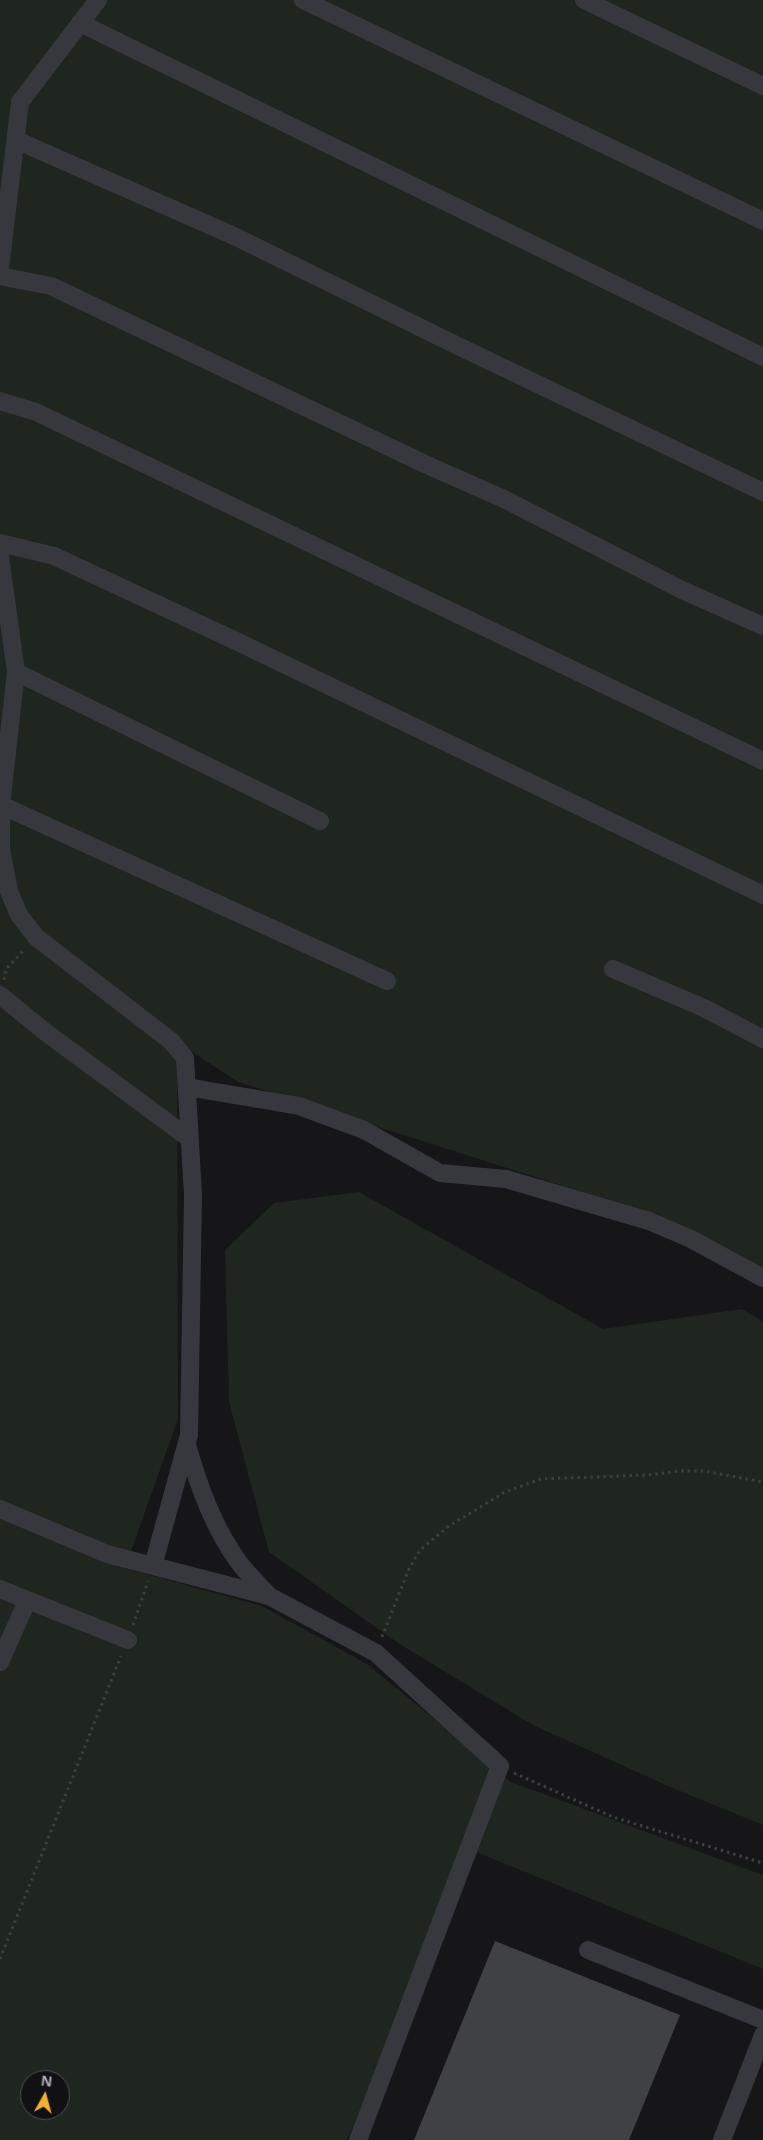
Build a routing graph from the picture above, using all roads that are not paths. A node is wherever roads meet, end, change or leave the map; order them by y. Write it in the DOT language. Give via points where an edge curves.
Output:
graph roads {
  1 [pos="98,0"];
  2 [pos="303,0"];
  3 [pos="584,0"];
  4 [pos="80,23"];
  5 [pos="763,86"];
  6 [pos="16,140"];
  7 [pos="763,221"];
  8 [pos="0,268"];
  9 [pos="0,276"];
  10 [pos="763,357"];
  11 [pos="0,401"];
  12 [pos="763,492"];
  13 [pos="0,543"];
  14 [pos="0,561"];
  15 [pos="763,626"];
  16 [pos="16,672"];
  17 [pos="763,761"];
  18 [pos="0,805"];
  19 [pos="320,821"];
  20 [pos="763,895"];
  21 [pos="613,970"];
  22 [pos="386,981"];
  23 [pos="1,996"];
  24 [pos="763,1039"];
  25 [pos="188,1087"];
  26 [pos="190,1139"];
  27 [pos="763,1278"];
  28 [pos="187,1445"];
  29 [pos="0,1509"];
  30 [pos="153,1566"];
  31 [pos="0,1589"];
  32 [pos="269,1596"];
  33 [pos="26,1601"];
  34 [pos="128,1640"];
  35 [pos="0,1662"];
  36 [pos="588,1950"];
  37 [pos="763,2020"];
  38 [pos="763,2035"];
  39 [pos="358,2140"];
  40 [pos="722,2140"];
  1 -- 4 [label="street"];
  2 -- 7 [label="street"];
  3 -- 5 [label="street"];
  4 -- 6 [label="street" via="20,102"];
  4 -- 10 [label="street"];
  6 -- 8 [label="street"];
  6 -- 12 [label="street" via="234,236"];
  9 -- 15 [label="street" via="51,286 504,499 682,590"];
  11 -- 17 [label="street" via="36,412"];
  13 -- 20 [label="street" via="54,556"];
  14 -- 16 [label="street"];
  16 -- 18 [label="street"];
  16 -- 19 [label="street"];
  18 -- 22 [label="street"];
  18 -- 25 [label="street" via="1,850 8,891 19,915 36,937 171,1041 185,1058"];
  21 -- 24 [label="street" via="704,1008"];
  23 -- 26 [label="street"];
  25 -- 26 [label="street"];
  25 -- 27 [label="street" via="299,1106 364,1130 440,1173 506,1178 648,1221 691,1239"];
  26 -- 28 [label="street" via="193,1195"];
  28 -- 30 [label="street"];
  28 -- 32 [label="street" via="198,1482 224,1539 240,1564"];
  29 -- 30 [label="street" via="107,1554"];
  30 -- 32 [label="street"];
  31 -- 33 [label="street"];
  32 -- 39 [label="street" via="376,1654 500,1766"];
  33 -- 34 [label="street"];
  33 -- 35 [label="street"];
  36 -- 37 [label="street"];
  38 -- 40 [label="street"];
}
